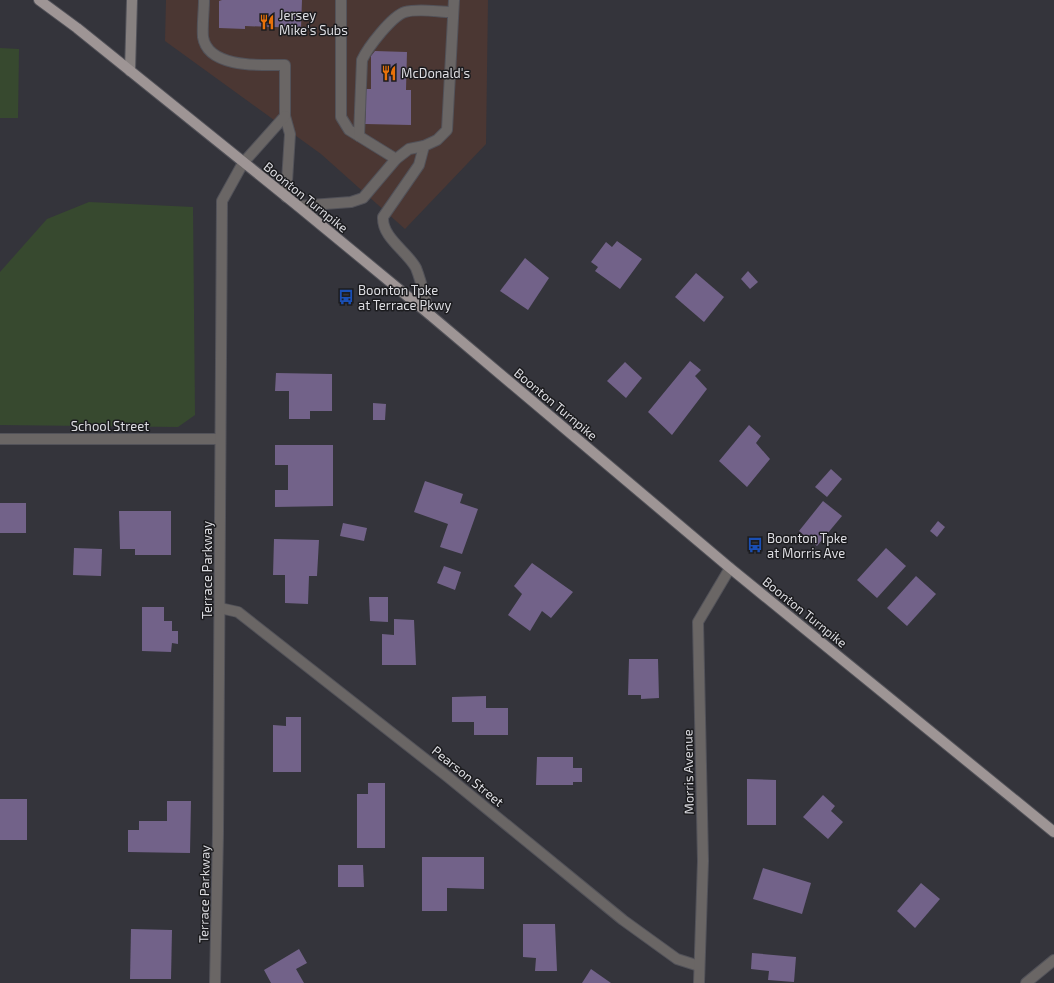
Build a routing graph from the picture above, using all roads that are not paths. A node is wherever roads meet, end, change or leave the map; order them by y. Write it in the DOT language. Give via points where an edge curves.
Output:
graph roads {
  1 [pos="39,0"];
  2 [pos="132,0"];
  3 [pos="204,0"];
  4 [pos="340,0"];
  5 [pos="454,0"];
  6 [pos="452,12"];
  7 [pos="130,71"];
  8 [pos="285,116"];
  9 [pos="359,136"];
  10 [pos="424,146"];
  11 [pos="396,160"];
  12 [pos="243,163"];
  13 [pos="286,197"];
  14 [pos="298,206"];
  15 [pos="429,314"];
  16 [pos="0,439"];
  17 [pos="220,439"];
  18 [pos="730,568"];
  19 [pos="220,608"];
  20 [pos="1054,832"];
  21 [pos="1054,960"];
  22 [pos="699,966"];
  23 [pos="215,983"];
  24 [pos="699,983"];
  25 [pos="1026,983"];
  1 -- 7 [label="main road, Boonton Turnpike"];
  2 -- 7 [label="main road"];
  3 -- 8 [label="street" via="203,38 208,48 216,55 239,64 285,66"];
  4 -- 9 [label="street" via="341,117 349,130"];
  5 -- 6 [label="street"];
  6 -- 9 [label="street" via="407,11 398,15 366,51 362,60"];
  6 -- 10 [label="street" via="447,130 437,140"];
  7 -- 12 [label="main road, Boonton Turnpike"];
  8 -- 12 [label="street, Terrace Parkway"];
  8 -- 13 [label="street" via="290,134"];
  9 -- 11 [label="street"];
  10 -- 11 [label="street" via="409,149"];
  10 -- 15 [label="street" via="419,165 383,217 382,224 415,268"];
  11 -- 14 [label="street" via="363,198 351,202"];
  12 -- 13 [label="main road, Boonton Turnpike"];
  12 -- 17 [label="street, Terrace Parkway" via="222,201"];
  13 -- 14 [label="main road, Boonton Turnpike"];
  14 -- 15 [label="main road, Boonton Turnpike"];
  15 -- 18 [label="main road, Boonton Turnpike"];
  16 -- 17 [label="street, School Street"];
  17 -- 19 [label="street, Terrace Parkway"];
  18 -- 20 [label="main road, Boonton Turnpike"];
  18 -- 22 [label="street, Morris Avenue" via="698,622 703,861"];
  19 -- 22 [label="street, Pearson Street" via="238,612 448,777 623,920 677,959"];
  19 -- 23 [label="street, Terrace Parkway"];
  21 -- 25 [label="street"];
  22 -- 24 [label="street, Morris Avenue"];
}
